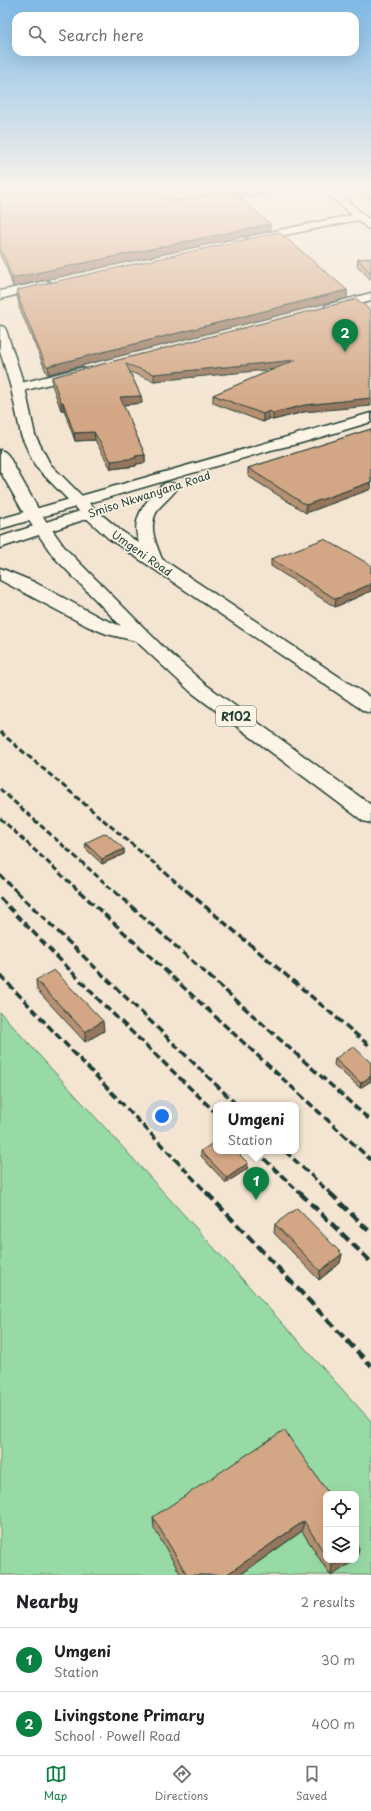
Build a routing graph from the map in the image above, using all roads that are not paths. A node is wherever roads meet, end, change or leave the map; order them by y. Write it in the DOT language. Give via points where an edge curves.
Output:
graph roads {
  1 [pos="54,283"];
  2 [pos="0,295"];
  3 [pos="371,297"];
  4 [pos="316,311"];
  5 [pos="0,330"];
  6 [pos="91,369"];
  7 [pos="18,388"];
  8 [pos="371,417"];
  9 [pos="296,440"];
  10 [pos="3,462"];
  11 [pos="0,483"];
  12 [pos="170,487"];
  13 [pos="84,507"];
  14 [pos="38,521"];
  15 [pos="0,524"];
  16 [pos="0,543"];
  17 [pos="155,562"];
  18 [pos="0,573"];
  19 [pos="142,636"];
  20 [pos="371,707"];
  21 [pos="371,816"];
  1 -- 2 [label="main road"];
  3 -- 4 [label="main road"];
  5 -- 7 [label="main road, Umgeni Road"];
  6 -- 7 [label="main road"];
  7 -- 13 [label="main road, Umgeni Road" via="24,422 34,450 43,466"];
  8 -- 9 [label="main road, Smiso Nkwanyana Road"];
  9 -- 12 [label="main road, Smiso Nkwanyana Road" via="279,451"];
  9 -- 13 [label="main road, Smiso Nkwanyana Road" via="264,447"];
  10 -- 11 [label="main road"];
  10 -- 14 [label="main road, R102"];
  12 -- 13 [label="main road, Smiso Nkwanyana Road"];
  12 -- 17 [label="main road" via="151,506 144,520 144,534"];
  13 -- 14 [label="main road, Smiso Nkwanyana Road"];
  13 -- 17 [label="main road, Umgeni Road" via="114,534"];
  14 -- 15 [label="main road, Smiso Nkwanyana Road"];
  14 -- 16 [label="main road, Smiso Nkwanyana Road"];
  14 -- 19 [label="main road, R102" via="59,552"];
  17 -- 20 [label="main road, Umgeni Road"];
  18 -- 19 [label="main road" via="94,622 114,630"];
  19 -- 21 [label="main road, R102" via="198,688"];
}
